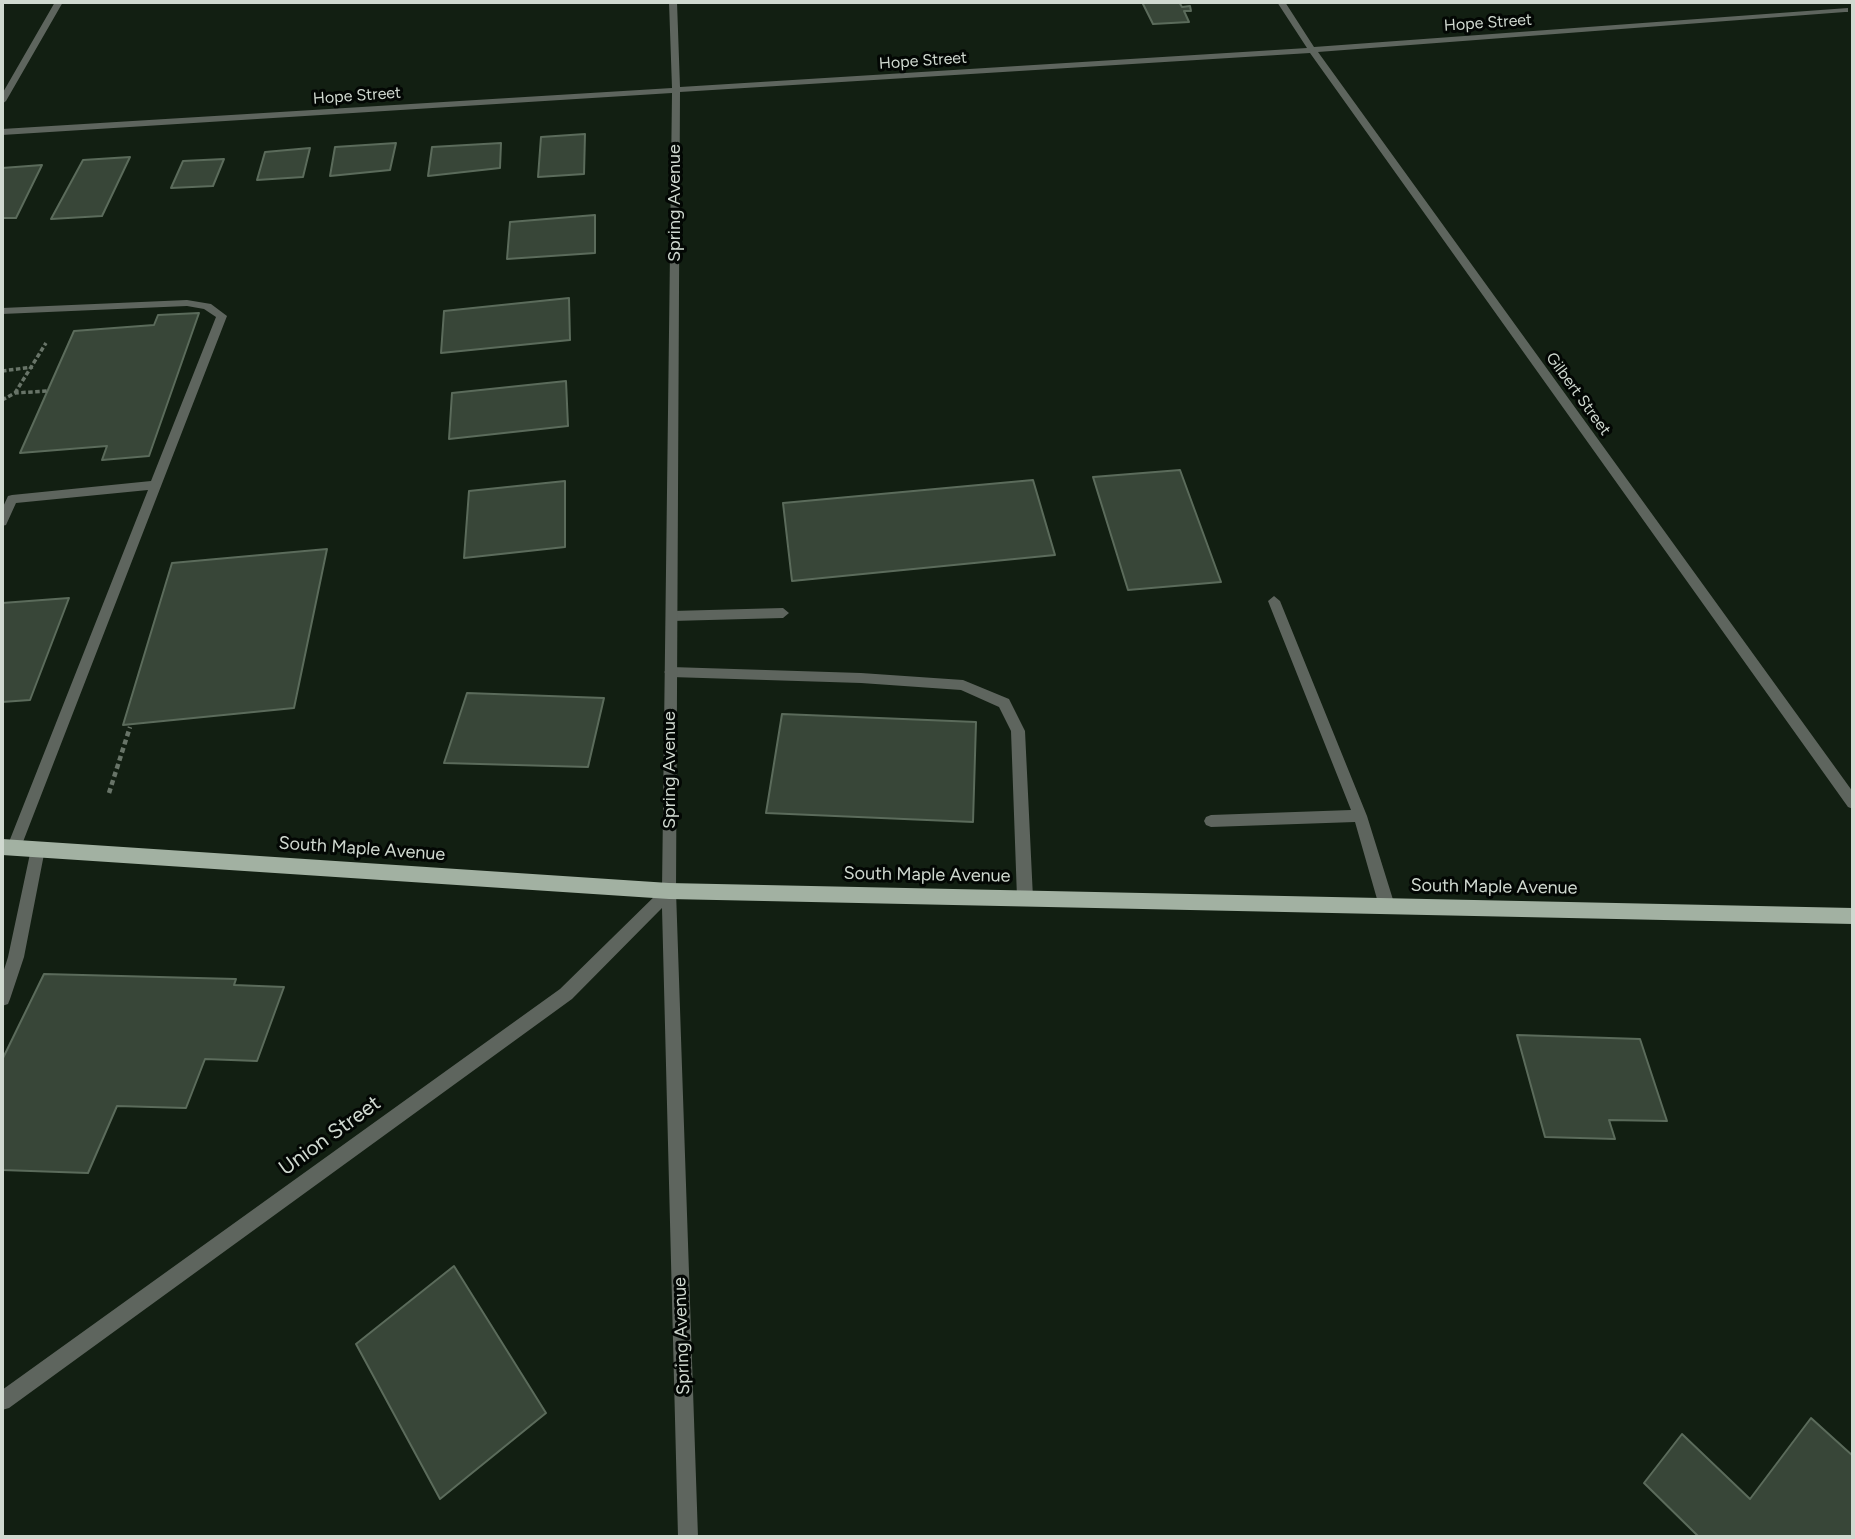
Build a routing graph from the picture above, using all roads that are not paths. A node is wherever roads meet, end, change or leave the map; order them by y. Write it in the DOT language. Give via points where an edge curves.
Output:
graph roads {
  1 [pos="59,2"];
  2 [pos="673,2"];
  3 [pos="1280,2"];
  4 [pos="1834,2"];
  5 [pos="1845,10"];
  6 [pos="1853,16"];
  7 [pos="1312,50"];
  8 [pos="676,90"];
  9 [pos="2,101"];
  10 [pos="2,132"];
  11 [pos="2,311"];
  12 [pos="155,485"];
  13 [pos="2,522"];
  14 [pos="1274,601"];
  15 [pos="783,612"];
  16 [pos="672,616"];
  17 [pos="671,672"];
  18 [pos="1853,803"];
  19 [pos="1360,816"];
  20 [pos="1211,821"];
  21 [pos="8,847"];
  22 [pos="38,849"];
  23 [pos="669,891"];
  24 [pos="1025,898"];
  25 [pos="1387,906"];
  26 [pos="1853,916"];
  27 [pos="2,999"];
  28 [pos="2,1401"];
  29 [pos="688,1537"];
  1 -- 9 [label="street"];
  2 -- 8 [label="street, Spring Avenue"];
  3 -- 7 [label="street, Gilbert Street"];
  4 -- 5 [label="street"];
  5 -- 6 [label="street"];
  5 -- 7 [label="street, Hope Street"];
  7 -- 8 [label="street, Hope Street"];
  7 -- 18 [label="street, Gilbert Street"];
  8 -- 10 [label="street, Hope Street"];
  8 -- 16 [label="street, Spring Avenue"];
  11 -- 12 [label="street" via="187,303 207,306 222,316"];
  12 -- 13 [label="street" via="12,499"];
  12 -- 21 [label="street"];
  14 -- 19 [label="street"];
  15 -- 16 [label="street"];
  16 -- 17 [label="street, Spring Avenue"];
  17 -- 23 [label="street, Spring Avenue"];
  17 -- 24 [label="street" via="962,685 1004,703 1018,731"];
  19 -- 20 [label="street"];
  19 -- 25 [label="street"];
  21 -- 22 [label="main road, South Maple Avenue"];
  22 -- 23 [label="main road, South Maple Avenue"];
  22 -- 27 [label="street" via="16,957"];
  23 -- 24 [label="main road, South Maple Avenue"];
  23 -- 28 [label="street, Union Street" via="566,994"];
  23 -- 29 [label="street, Spring Avenue"];
  24 -- 25 [label="main road, South Maple Avenue"];
  25 -- 26 [label="main road, South Maple Avenue"];
}
